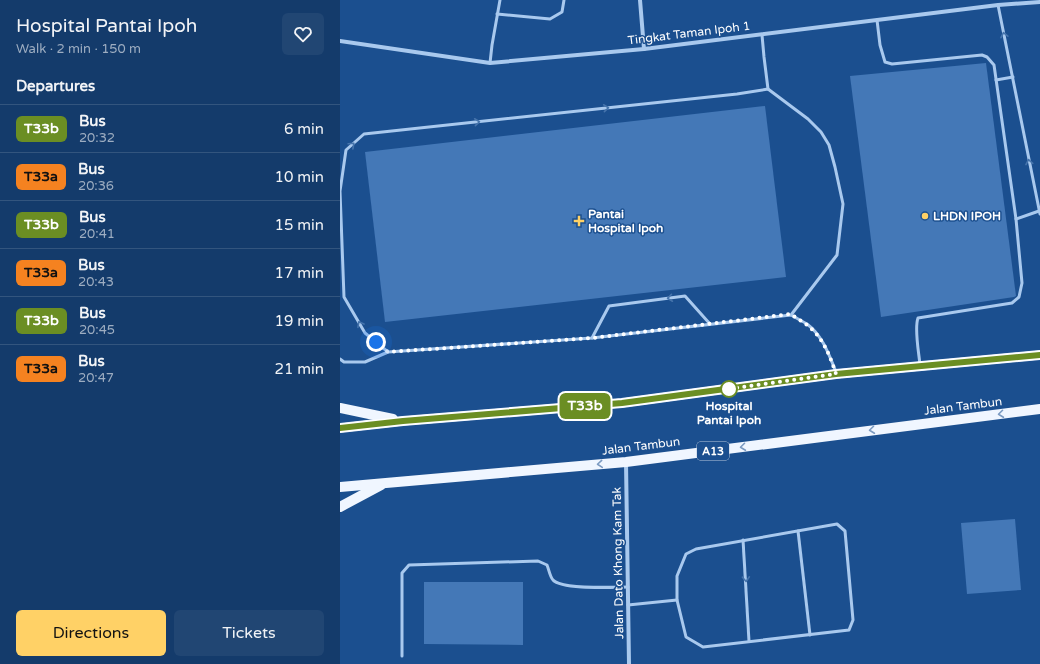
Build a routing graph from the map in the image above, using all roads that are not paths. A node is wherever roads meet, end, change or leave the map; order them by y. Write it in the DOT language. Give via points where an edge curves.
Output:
graph roads {
  1 [pos="500,0"];
  2 [pos="564,0"];
  3 [pos="640,0"];
  4 [pos="1013,2"];
  5 [pos="1040,2"];
  6 [pos="998,6"];
  7 [pos="497,14"];
  8 [pos="877,20"];
  9 [pos="762,35"];
  10 [pos="340,41"];
  11 [pos="644,49"];
  12 [pos="490,63"];
  13 [pos="1012,77"];
  14 [pos="996,80"];
  15 [pos="768,89"];
  16 [pos="1039,213"];
  17 [pos="1016,219"];
  18 [pos="791,314"];
  19 [pos="710,324"];
  20 [pos="592,338"];
  21 [pos="388,352"];
  22 [pos="1040,355"];
  23 [pos="340,359"];
  24 [pos="920,366"];
  25 [pos="836,374"];
  26 [pos="340,408"];
  27 [pos="1040,409"];
  28 [pos="403,421"];
  29 [pos="340,428"];
  30 [pos="626,462"];
  31 [pos="384,483"];
  32 [pos="340,486"];
  33 [pos="340,507"];
  34 [pos="798,531"];
  35 [pos="743,540"];
  36 [pos="628,587"];
  37 [pos="677,600"];
  38 [pos="628,605"];
  39 [pos="810,634"];
  40 [pos="749,641"];
  41 [pos="402,656"];
  42 [pos="629,664"];
  1 -- 7 [label="lane"];
  2 -- 7 [label="lane" via="562,12 550,19"];
  3 -- 11 [label="street"];
  4 -- 5 [label="street, Tingkat Taman Ipoh 1"];
  4 -- 6 [label="street, Tingkat Taman Ipoh 1"];
  6 -- 8 [label="street, Tingkat Taman Ipoh 1"];
  13 -- 6 [label="lane, one-way"];
  7 -- 12 [label="lane"];
  8 -- 9 [label="street, Tingkat Taman Ipoh 1"];
  8 -- 14 [label="lane" via="885,62 892,64 982,54 994,65"];
  9 -- 11 [label="street, Tingkat Taman Ipoh 1"];
  9 -- 15 [label="lane"];
  10 -- 12 [label="street, Tingkat Taman Ipoh 1"];
  11 -- 12 [label="street, Tingkat Taman Ipoh 1"];
  13 -- 14 [label="lane"];
  16 -- 13 [label="lane, one-way"];
  14 -- 17 [label="lane"];
  15 -- 18 [label="lane" via="821,132 829,145 843,204 837,255"];
  21 -- 15 [label="lane, one-way" via="365,333 344,297 340,191 346,150 364,134"];
  16 -- 17 [label="lane"];
  17 -- 24 [label="lane" via="1022,283 1019,297 1012,303 918,318"];
  18 -- 19 [label="lane"];
  18 -- 25 [label="lane" via="808,325 817,335 827,350"];
  19 -- 20 [label="lane"];
  19 -- 20 [label="lane, one-way" via="686,296 609,306"];
  20 -- 21 [label="lane"];
  21 -- 23 [label="lane" via="365,362 344,362"];
  22 -- 24 [label="main road"];
  24 -- 25 [label="main road"];
  25 -- 28 [label="main road" via="622,403"];
  26 -- 28 [label="main road"];
  27 -- 30 [label="main road, Jalan Tambun / A13, one-way"];
  28 -- 29 [label="main road"];
  30 -- 31 [label="main road, Jalan Tambun / A13, one-way"];
  30 -- 36 [label="street, Jalan Dato Khong Kam Tak"];
  31 -- 32 [label="main road, Jalan Tambun / A13"];
  31 -- 33 [label="main road"];
  34 -- 35 [label="lane"];
  34 -- 39 [label="lane"];
  34 -- 39 [label="lane" via="837,524 845,531 853,620 849,630"];
  35 -- 37 [label="lane" via="696,549 686,554 677,576"];
  35 -- 40 [label="lane, one-way"];
  36 -- 38 [label="street, Jalan Dato Khong Kam Tak"];
  36 -- 41 [label="lane" via="560,584 553,580 547,565 538,561 409,565 402,573"];
  37 -- 38 [label="lane"];
  37 -- 40 [label="lane" via="686,637 703,646"];
  38 -- 42 [label="street, Jalan Dato Khong Kam Tak"];
  39 -- 40 [label="lane"];
}
